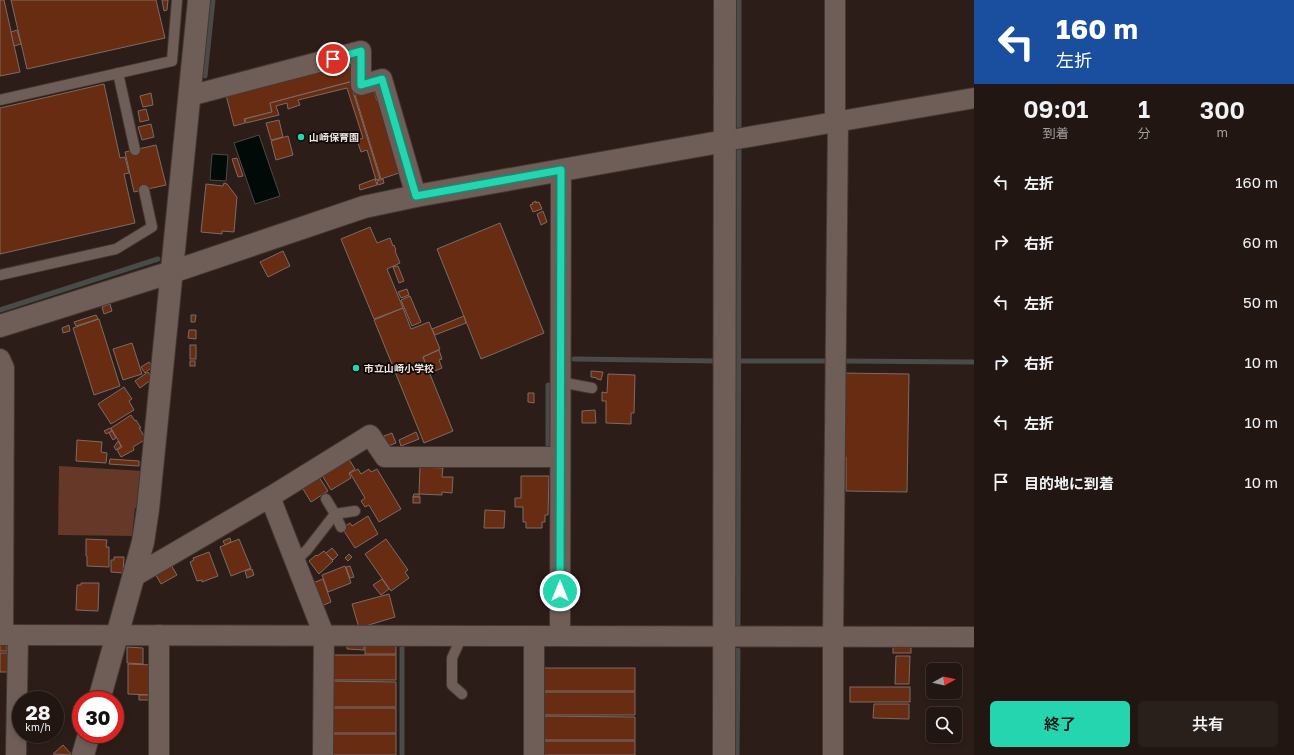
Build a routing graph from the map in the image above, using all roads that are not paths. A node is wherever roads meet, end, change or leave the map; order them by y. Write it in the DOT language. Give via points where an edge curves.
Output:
graph roads {
  1 [pos="177,0"];
  2 [pos="198,0"];
  3 [pos="725,0"];
  4 [pos="835,0"];
  5 [pos="118,73"];
  6 [pos="189,96"];
  7 [pos="974,98"];
  8 [pos="0,100"];
  9 [pos="836,122"];
  10 [pos="725,141"];
  11 [pos="135,150"];
  12 [pos="561,170"];
  13 [pos="144,190"];
  14 [pos="416,196"];
  15 [pos="172,272"];
  16 [pos="0,275"];
  17 [pos="0,326"];
  18 [pos="0,359"];
  19 [pos="560,382"];
  20 [pos="592,388"];
  21 [pos="560,456"];
  22 [pos="270,497"];
  23 [pos="326,499"];
  24 [pos="355,511"];
  25 [pos="335,514"];
  26 [pos="342,527"];
  27 [pos="295,561"];
  28 [pos="133,577"];
  29 [pos="7,635"];
  30 [pos="117,635"];
  31 [pos="159,635"];
  32 [pos="324,636"];
  33 [pos="462,636"];
  34 [pos="534,636"];
  35 [pos="560,636"];
  36 [pos="724,636"];
  37 [pos="833,637"];
  38 [pos="974,637"];
  39 [pos="101,691"];
  40 [pos="462,694"];
  41 [pos="86,743"];
  42 [pos="16,755"];
  43 [pos="83,755"];
  44 [pos="159,755"];
  45 [pos="323,755"];
  46 [pos="534,755"];
  47 [pos="724,755"];
  48 [pos="833,755"];
  1 -- 5 [label="lane" via="172,61"];
  2 -- 6 [label="street"];
  3 -- 10 [label="street"];
  4 -- 9 [label="street"];
  5 -- 8 [label="lane"];
  5 -- 11 [label="lane"];
  6 -- 14 [label="street" via="361,51 361,85 382,79"];
  6 -- 15 [label="street"];
  7 -- 9 [label="street"];
  9 -- 10 [label="street"];
  9 -- 37 [label="street"];
  10 -- 12 [label="street"];
  10 -- 36 [label="street"];
  12 -- 14 [label="street"];
  12 -- 19 [label="street"];
  13 -- 16 [label="lane" via="152,227 116,249"];
  14 -- 15 [label="street" via="364,207"];
  15 -- 17 [label="street"];
  15 -- 28 [label="street" via="148,509 143,542"];
  18 -- 29 [label="street" via="4,368"];
  19 -- 20 [label="lane"];
  19 -- 21 [label="street"];
  21 -- 22 [label="street" via="385,457 370,435"];
  21 -- 35 [label="street"];
  22 -- 27 [label="street"];
  22 -- 28 [label="street"];
  23 -- 25 [label="lane"];
  24 -- 25 [label="lane"];
  25 -- 26 [label="lane"];
  25 -- 27 [label="lane" via="307,550"];
  27 -- 32 [label="street"];
  28 -- 30 [label="street"];
  29 -- 30 [label="street"];
  29 -- 42 [label="street"];
  30 -- 31 [label="street"];
  30 -- 39 [label="street"];
  31 -- 32 [label="street"];
  31 -- 44 [label="street"];
  32 -- 33 [label="street"];
  32 -- 45 [label="street"];
  33 -- 34 [label="street"];
  33 -- 40 [label="lane" via="452,658 452,685"];
  34 -- 35 [label="street"];
  34 -- 46 [label="street"];
  35 -- 36 [label="street"];
  36 -- 37 [label="street"];
  36 -- 47 [label="street"];
  37 -- 38 [label="street"];
  37 -- 48 [label="street"];
  41 -- 43 [label="street"];
}
